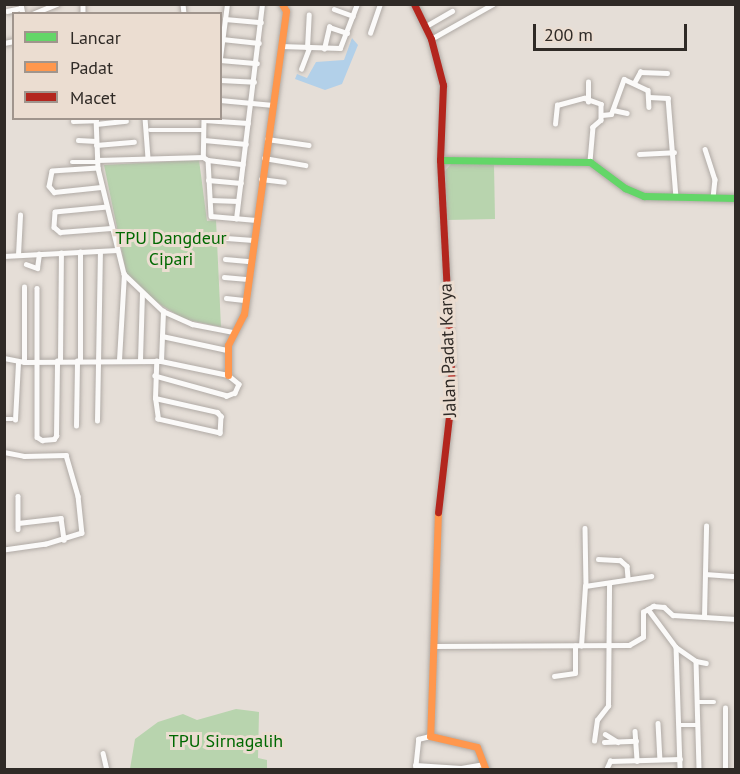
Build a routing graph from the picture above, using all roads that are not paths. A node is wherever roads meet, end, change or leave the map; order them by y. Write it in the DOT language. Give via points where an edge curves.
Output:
graph roads {
  1 [pos="57,4"];
  2 [pos="226,4"];
  3 [pos="262,4"];
  4 [pos="282,4"];
  5 [pos="357,4"];
  6 [pos="380,4"];
  7 [pos="414,4"];
  8 [pos="493,4"];
  9 [pos="22,9"];
  10 [pos="334,9"];
  11 [pos="7,11"];
  12 [pos="452,11"];
  13 [pos="37,12"];
  14 [pos="309,15"];
  15 [pos="353,16"];
  16 [pos="225,19"];
  17 [pos="261,22"];
  18 [pos="222,26"];
  19 [pos="426,26"];
  20 [pos="347,33"];
  21 [pos="370,33"];
  22 [pos="222,39"];
  23 [pos="431,39"];
  24 [pos="259,43"];
  25 [pos="281,46"];
  26 [pos="308,48"];
  27 [pos="324,49"];
  28 [pos="222,59"];
  29 [pos="257,63"];
  30 [pos="301,69"];
  31 [pos="667,74"];
  32 [pos="222,80"];
  33 [pos="254,82"];
  34 [pos="588,82"];
  35 [pos="634,83"];
  36 [pos="649,97"];
  37 [pos="222,100"];
  38 [pos="252,102"];
  39 [pos="588,102"];
  40 [pos="273,105"];
  41 [pos="649,107"];
  42 [pos="613,110"];
  43 [pos="627,113"];
  44 [pos="602,115"];
  45 [pos="145,120"];
  46 [pos="204,120"];
  47 [pos="215,120"];
  48 [pos="73,121"];
  49 [pos="96,121"];
  50 [pos="126,121"];
  51 [pos="249,123"];
  52 [pos="555,124"];
  53 [pos="150,129"];
  54 [pos="204,130"];
  55 [pos="267,138"];
  56 [pos="78,141"];
  57 [pos="204,141"];
  58 [pos="134,142"];
  59 [pos="96,143"];
  60 [pos="246,144"];
  61 [pos="309,145"];
  62 [pos="705,149"];
  63 [pos="674,152"];
  64 [pos="639,154"];
  65 [pos="148,158"];
  66 [pos="206,158"];
  67 [pos="264,159"];
  68 [pos="440,160"];
  69 [pos="72,162"];
  70 [pos="590,162"];
  71 [pos="97,163"];
  72 [pos="243,164"];
  73 [pos="305,165"];
  74 [pos="261,179"];
  75 [pos="208,180"];
  76 [pos="284,182"];
  77 [pos="241,183"];
  78 [pos="101,187"];
  79 [pos="676,197"];
  80 [pos="713,197"];
  81 [pos="735,198"];
  82 [pos="210,200"];
  83 [pos="238,201"];
  84 [pos="106,207"];
  85 [pos="20,215"];
  86 [pos="236,219"];
  87 [pos="256,220"];
  88 [pos="111,228"];
  89 [pos="226,238"];
  90 [pos="253,240"];
  91 [pos="117,250"];
  92 [pos="80,252"];
  93 [pos="100,252"];
  94 [pos="39,254"];
  95 [pos="61,254"];
  96 [pos="18,255"];
  97 [pos="4,256"];
  98 [pos="225,259"];
  99 [pos="250,261"];
  100 [pos="27,264"];
  101 [pos="124,274"];
  102 [pos="224,277"];
  103 [pos="248,279"];
  104 [pos="24,287"];
  105 [pos="37,288"];
  106 [pos="142,292"];
  107 [pos="226,298"];
  108 [pos="246,300"];
  109 [pos="163,311"];
  110 [pos="233,332"];
  111 [pos="162,336"];
  112 [pos="227,350"];
  113 [pos="4,358"];
  114 [pos="119,360"];
  115 [pos="140,360"];
  116 [pos="58,361"];
  117 [pos="78,361"];
  118 [pos="98,361"];
  119 [pos="158,361"];
  120 [pos="21,362"];
  121 [pos="37,362"];
  122 [pos="228,375"];
  123 [pos="155,376"];
  124 [pos="156,398"];
  125 [pos="4,419"];
  126 [pos="97,421"];
  127 [pos="76,426"];
  128 [pos="4,452"];
  129 [pos="18,496"];
  130 [pos="706,526"];
  131 [pos="585,528"];
  132 [pos="64,540"];
  133 [pos="4,550"];
  134 [pos="598,560"];
  135 [pos="705,574"];
  136 [pos="651,576"];
  137 [pos="735,576"];
  138 [pos="628,577"];
  139 [pos="586,585"];
  140 [pos="609,585"];
  141 [pos="648,609"];
  142 [pos="704,617"];
  143 [pos="735,619"];
  144 [pos="609,645"];
  145 [pos="433,646"];
  146 [pos="578,646"];
  147 [pos="676,646"];
  148 [pos="696,661"];
  149 [pos="706,663"];
  150 [pos="554,676"];
  151 [pos="699,702"];
  152 [pos="714,702"];
  153 [pos="725,708"];
  154 [pos="658,723"];
  155 [pos="679,725"];
  156 [pos="698,725"];
  157 [pos="635,731"];
  158 [pos="605,734"];
  159 [pos="430,736"];
  160 [pos="594,741"];
  161 [pos="618,741"];
  162 [pos="636,741"];
  163 [pos="604,742"];
  164 [pos="103,753"];
  165 [pos="660,759"];
  166 [pos="680,759"];
  167 [pos="637,760"];
  168 [pos="484,766"];
  169 [pos="415,767"];
  170 [pos="107,770"];
  171 [pos="606,770"];
  172 [pos="680,770"];
  173 [pos="699,770"];
  174 [pos="725,770"];
  1 -- 13 [label="street"];
  2 -- 16 [label="street"];
  3 -- 17 [label="street"];
  4 -- 25 [label="street" via="286,11"];
  5 -- 15 [label="street"];
  6 -- 21 [label="street"];
  7 -- 19 [label="street, Jalan Padat Karya"];
  8 -- 23 [label="street"];
  9 -- 11 [label="street"];
  10 -- 15 [label="street"];
  12 -- 19 [label="street"];
  14 -- 26 [label="street"];
  15 -- 20 [label="street"];
  16 -- 17 [label="street"];
  16 -- 18 [label="street"];
  17 -- 24 [label="street"];
  18 -- 22 [label="street"];
  19 -- 23 [label="street, Jalan Padat Karya"];
  20 -- 27 [label="street" via="340,48"];
  20 -- 27 [label="street" via="329,27"];
  22 -- 24 [label="street"];
  23 -- 68 [label="street, Jalan Padat Karya" via="443,85"];
  24 -- 29 [label="street"];
  25 -- 26 [label="street"];
  25 -- 40 [label="street"];
  26 -- 27 [label="street"];
  26 -- 30 [label="street"];
  28 -- 29 [label="street"];
  29 -- 33 [label="street"];
  31 -- 35 [label="street" via="640,72"];
  32 -- 33 [label="street"];
  33 -- 38 [label="street"];
  34 -- 39 [label="street"];
  35 -- 36 [label="street" via="647,89"];
  35 -- 42 [label="street" via="621,80"];
  36 -- 41 [label="street"];
  36 -- 63 [label="street" via="668,98"];
  37 -- 38 [label="street"];
  38 -- 40 [label="street"];
  38 -- 51 [label="street"];
  39 -- 44 [label="street" via="601,104"];
  39 -- 52 [label="street" via="585,99 555,106"];
  40 -- 55 [label="street"];
  42 -- 43 [label="street"];
  42 -- 44 [label="street" via="610,116"];
  44 -- 70 [label="street" via="594,125"];
  45 -- 65 [label="street"];
  46 -- 54 [label="street"];
  47 -- 51 [label="street"];
  48 -- 49 [label="street"];
  49 -- 50 [label="street"];
  49 -- 59 [label="street"];
  51 -- 60 [label="street"];
  53 -- 54 [label="street"];
  54 -- 57 [label="street"];
  55 -- 61 [label="street"];
  55 -- 67 [label="street"];
  56 -- 59 [label="street"];
  57 -- 60 [label="street"];
  57 -- 66 [label="street"];
  58 -- 59 [label="street"];
  59 -- 71 [label="street"];
  60 -- 72 [label="street"];
  62 -- 80 [label="street" via="715,179"];
  63 -- 64 [label="street"];
  63 -- 79 [label="street"];
  65 -- 66 [label="street"];
  65 -- 71 [label="street"];
  66 -- 72 [label="street"];
  66 -- 75 [label="street"];
  67 -- 73 [label="street"];
  67 -- 74 [label="street"];
  68 -- 70 [label="street"];
  68 -- 145 [label="street, Jalan Padat Karya" via="452,406 438,515"];
  69 -- 71 [label="street"];
  70 -- 79 [label="street" via="632,192"];
  71 -- 78 [label="street"];
  71 -- 78 [label="street" via="52,171 49,186 54,192"];
  72 -- 77 [label="street"];
  74 -- 76 [label="street"];
  74 -- 87 [label="street"];
  75 -- 77 [label="street"];
  75 -- 82 [label="street"];
  77 -- 83 [label="street"];
  78 -- 84 [label="street"];
  79 -- 80 [label="street"];
  80 -- 81 [label="street"];
  82 -- 83 [label="street"];
  82 -- 86 [label="street" via="214,218"];
  83 -- 86 [label="street"];
  84 -- 88 [label="street"];
  84 -- 88 [label="street" via="55,212 54,227 57,232"];
  85 -- 96 [label="street"];
  86 -- 87 [label="street"];
  87 -- 90 [label="street"];
  88 -- 91 [label="street"];
  89 -- 90 [label="street"];
  90 -- 99 [label="street"];
  91 -- 93 [label="street"];
  91 -- 101 [label="street"];
  92 -- 93 [label="street"];
  92 -- 95 [label="street"];
  92 -- 117 [label="street"];
  93 -- 118 [label="street"];
  94 -- 95 [label="street"];
  94 -- 96 [label="street"];
  94 -- 100 [label="street" via="37,268"];
  95 -- 116 [label="street"];
  96 -- 97 [label="street"];
  98 -- 99 [label="street"];
  99 -- 103 [label="street"];
  101 -- 106 [label="street"];
  101 -- 114 [label="street"];
  102 -- 103 [label="street"];
  103 -- 108 [label="street"];
  104 -- 120 [label="street"];
  105 -- 121 [label="street"];
  106 -- 109 [label="street"];
  106 -- 115 [label="street"];
  107 -- 108 [label="street"];
  108 -- 110 [label="street" via="242,321"];
  109 -- 110 [label="street" via="192,324"];
  109 -- 111 [label="street"];
  110 -- 112 [label="street"];
  111 -- 112 [label="street"];
  111 -- 119 [label="street"];
  112 -- 122 [label="street"];
  113 -- 120 [label="street"];
  114 -- 115 [label="street"];
  114 -- 118 [label="street"];
  115 -- 119 [label="street"];
  116 -- 117 [label="street"];
  116 -- 121 [label="street"];
  116 -- 121 [label="street" via="56,436 50,440 37,437"];
  117 -- 118 [label="street"];
  117 -- 127 [label="street"];
  118 -- 126 [label="street"];
  119 -- 122 [label="street"];
  119 -- 123 [label="street"];
  120 -- 121 [label="street"];
  120 -- 125 [label="street" via="14,420"];
  122 -- 123 [label="street" via="239,382 228,396"];
  123 -- 124 [label="street"];
  124 -- 124 [label="street" via="159,420 220,433 219,413"];
  128 -- 132 [label="street" via="24,456 66,455 78,496 81,533"];
  129 -- 132 [label="street" via="18,526 61,518"];
  130 -- 135 [label="street"];
  131 -- 139 [label="street"];
  132 -- 133 [label="street"];
  134 -- 138 [label="street" via="620,560 627,566"];
  135 -- 137 [label="street"];
  135 -- 142 [label="street"];
  136 -- 138 [label="street"];
  138 -- 140 [label="street"];
  139 -- 140 [label="street"];
  139 -- 146 [label="street"];
  140 -- 144 [label="street"];
  141 -- 142 [label="street" via="659,606 673,615"];
  141 -- 144 [label="street" via="643,612 640,642"];
  141 -- 147 [label="street"];
  142 -- 143 [label="street"];
  144 -- 146 [label="street"];
  144 -- 160 [label="street" via="608,710 597,720"];
  145 -- 146 [label="street"];
  145 -- 159 [label="street, Jalan Padat Karya"];
  146 -- 150 [label="street" via="575,673"];
  147 -- 148 [label="street"];
  147 -- 155 [label="street"];
  148 -- 149 [label="street"];
  148 -- 151 [label="street"];
  151 -- 152 [label="street"];
  151 -- 156 [label="street"];
  153 -- 174 [label="street"];
  154 -- 165 [label="street"];
  155 -- 156 [label="street"];
  155 -- 166 [label="street"];
  156 -- 173 [label="street"];
  157 -- 162 [label="street"];
  158 -- 161 [label="street"];
  159 -- 168 [label="street" via="477,747"];
  159 -- 169 [label="street" via="418,739"];
  161 -- 162 [label="street"];
  161 -- 163 [label="street"];
  162 -- 167 [label="street"];
  164 -- 170 [label="street"];
  165 -- 166 [label="street"];
  165 -- 167 [label="street"];
  166 -- 172 [label="street"];
  167 -- 171 [label="street" via="608,761"];
  168 -- 169 [label="street"];
}
